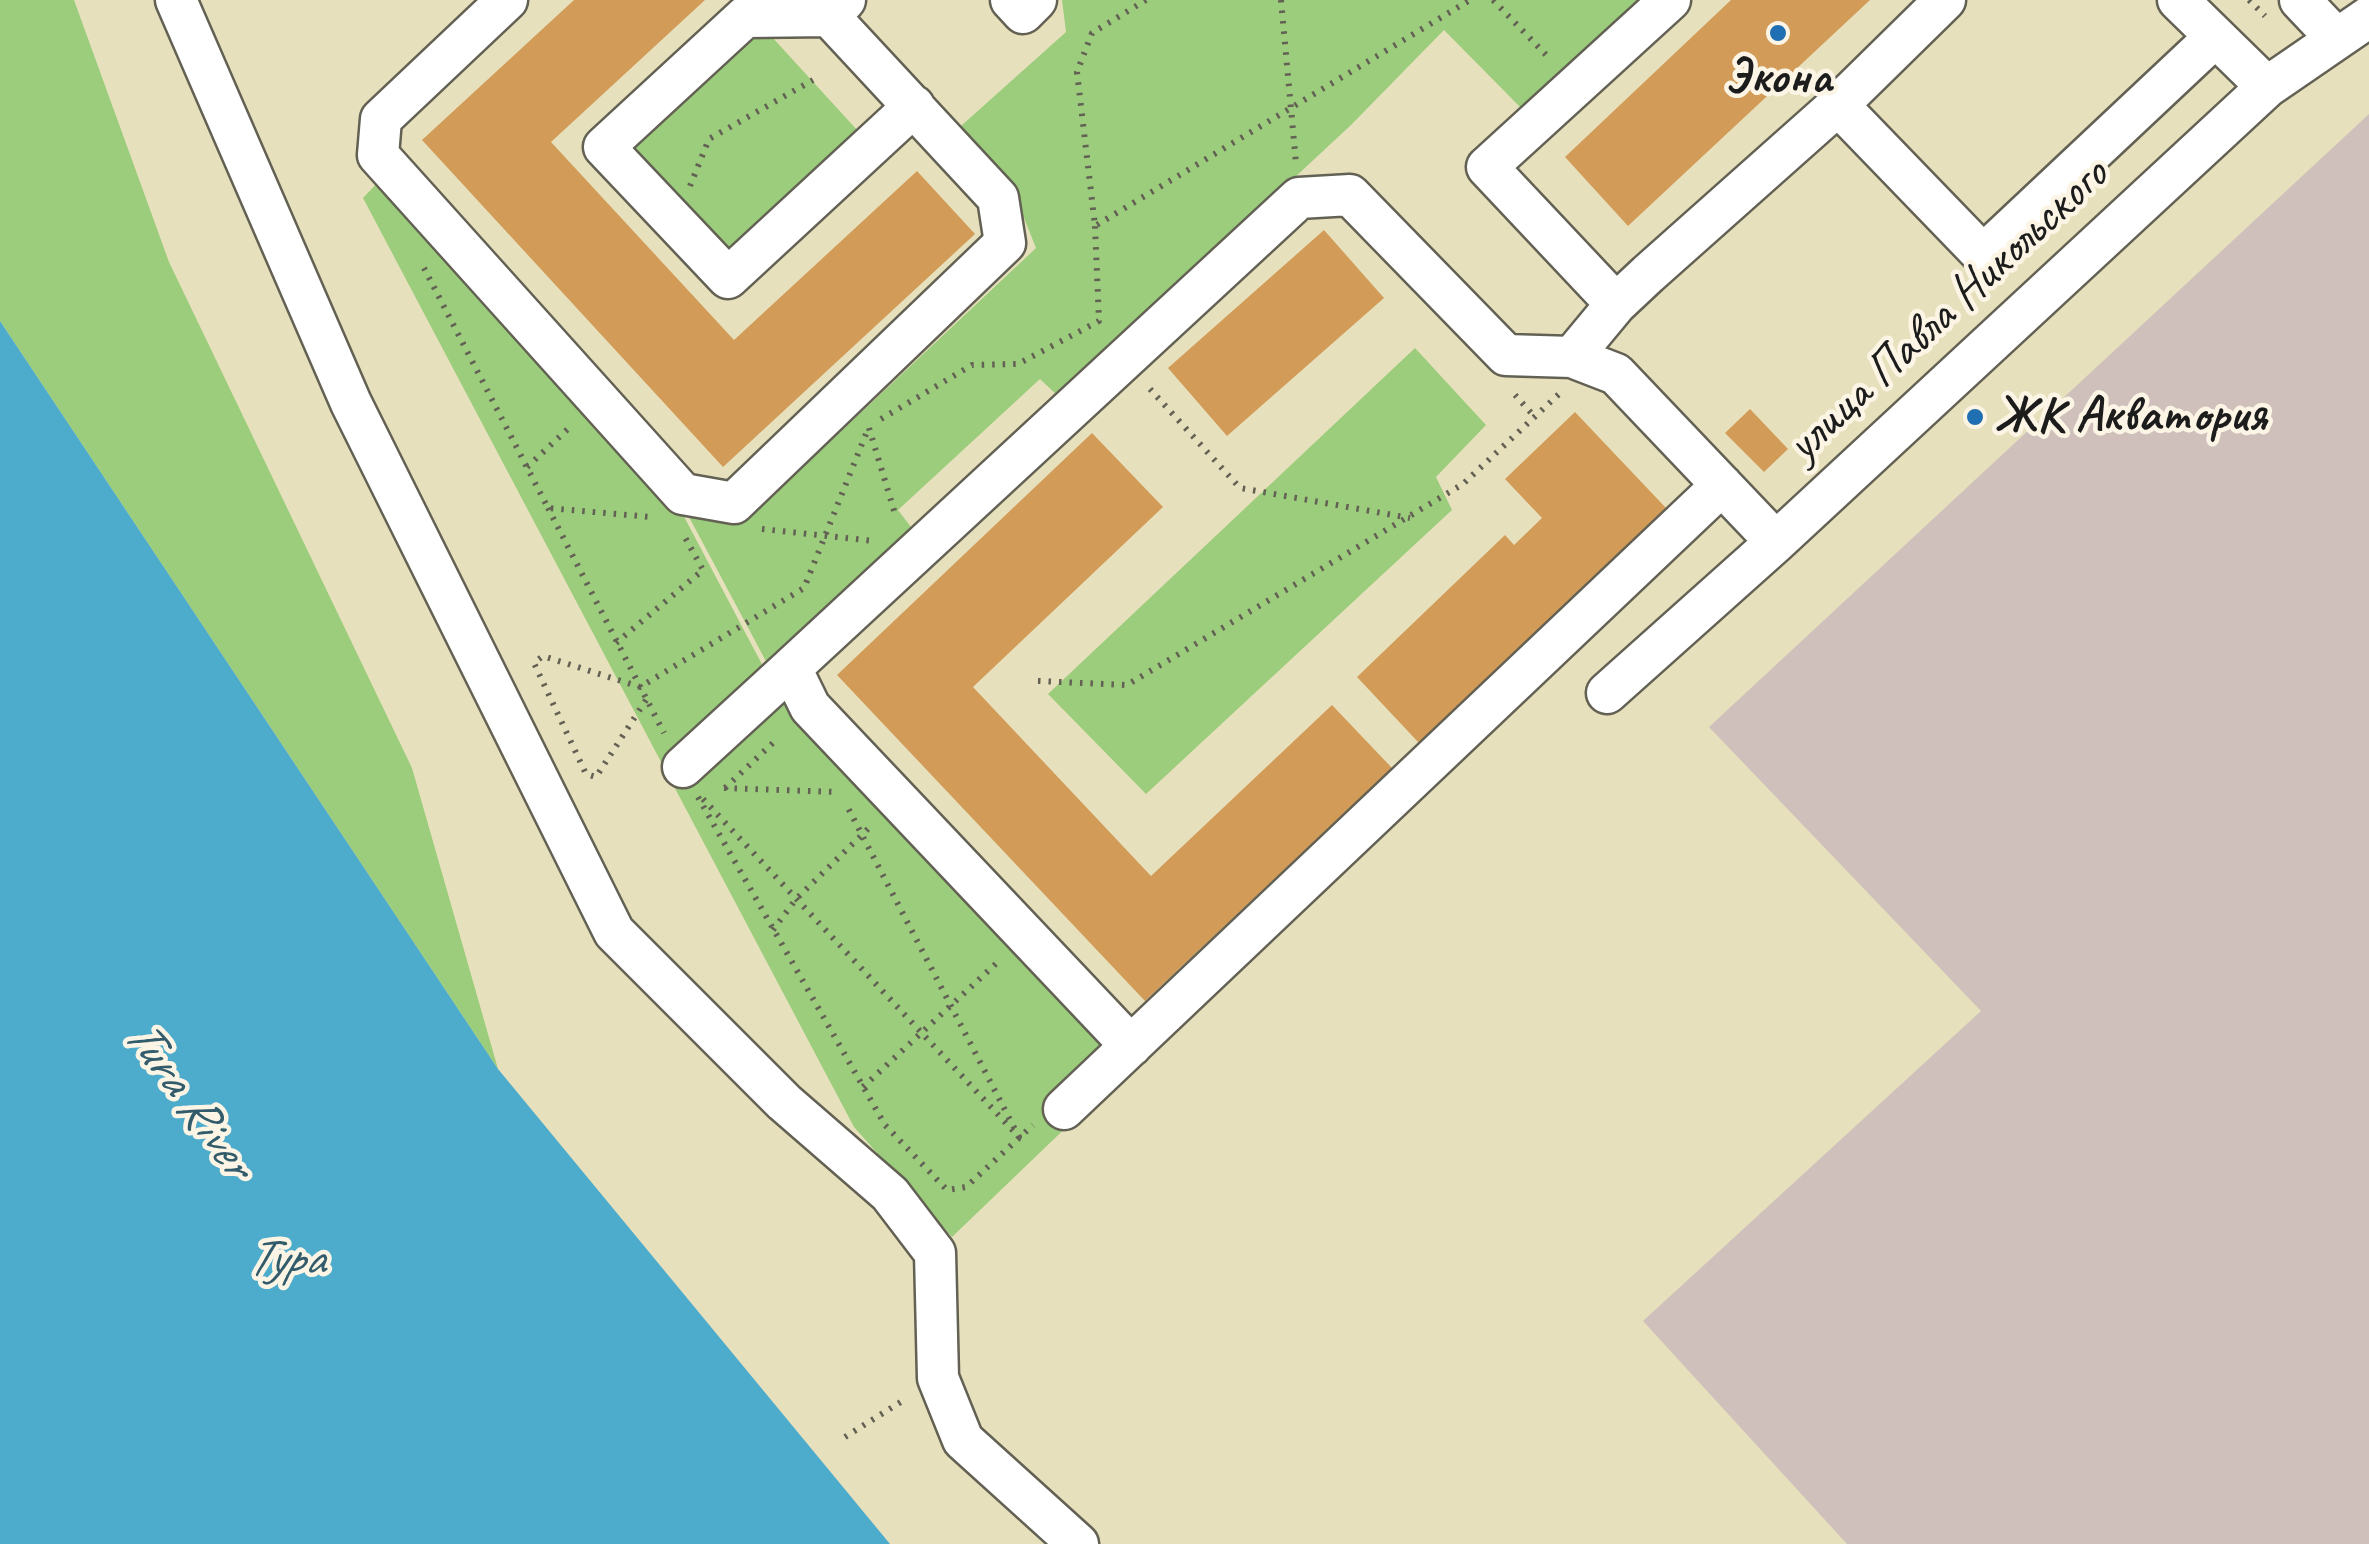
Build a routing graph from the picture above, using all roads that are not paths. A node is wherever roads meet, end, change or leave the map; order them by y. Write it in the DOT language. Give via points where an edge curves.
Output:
graph roads {
  1 [pos="176,0"];
  2 [pos="507,0"];
  3 [pos="1011,0"];
  4 [pos="1036,0"];
  5 [pos="1670,0"];
  6 [pos="1945,0"];
  7 [pos="2178,0"];
  8 [pos="2300,0"];
  9 [pos="837,8"];
  10 [pos="2352,28"];
  11 [pos="2214,36"];
  12 [pos="2267,87"];
  13 [pos="1838,105"];
  14 [pos="914,106"];
  15 [pos="1616,304"];
  16 [pos="1571,370"];
  17 [pos="1722,485"];
  18 [pos="1776,542"];
  19 [pos="792,668"];
  20 [pos="1607,693"];
  21 [pos="687,777"];
  22 [pos="1131,1046"];
  23 [pos="1054,1111"];
  24 [pos="1078,1544"];
  1 -- 24 [label="street" via="351,403 614,932 784,1102 890,1194 934,1254 938,1378 963,1440"];
  2 -- 14 [label="street" via="382,119 378,155 683,494 734,503 1005,243 998,198"];
  3 -- 4 [label="street" via="1023,14"];
  5 -- 15 [label="street" via="1488,167"];
  6 -- 13 [label="street"];
  7 -- 11 [label="street"];
  8 -- 10 [label="street"];
  9 -- 14 [label="street"];
  9 -- 14 [label="street" via="745,17 604,147 728,278"];
  10 -- 12 [label="street, улица Павла Никольского"];
  11 -- 12 [label="street"];
  11 -- 13 [label="street" via="1983,255"];
  12 -- 18 [label="street, улица Павла Никольского"];
  13 -- 15 [label="street"];
  15 -- 16 [label="street"];
  16 -- 17 [label="street" via="1616,374"];
  16 -- 19 [label="street" via="1506,354 1350,195 1299,198"];
  17 -- 18 [label="street"];
  17 -- 22 [label="street"];
  18 -- 20 [label="street, улица Павла Никольского"];
  19 -- 21 [label="street"];
  19 -- 22 [label="street" via="810,708"];
  22 -- 23 [label="street"];
}
